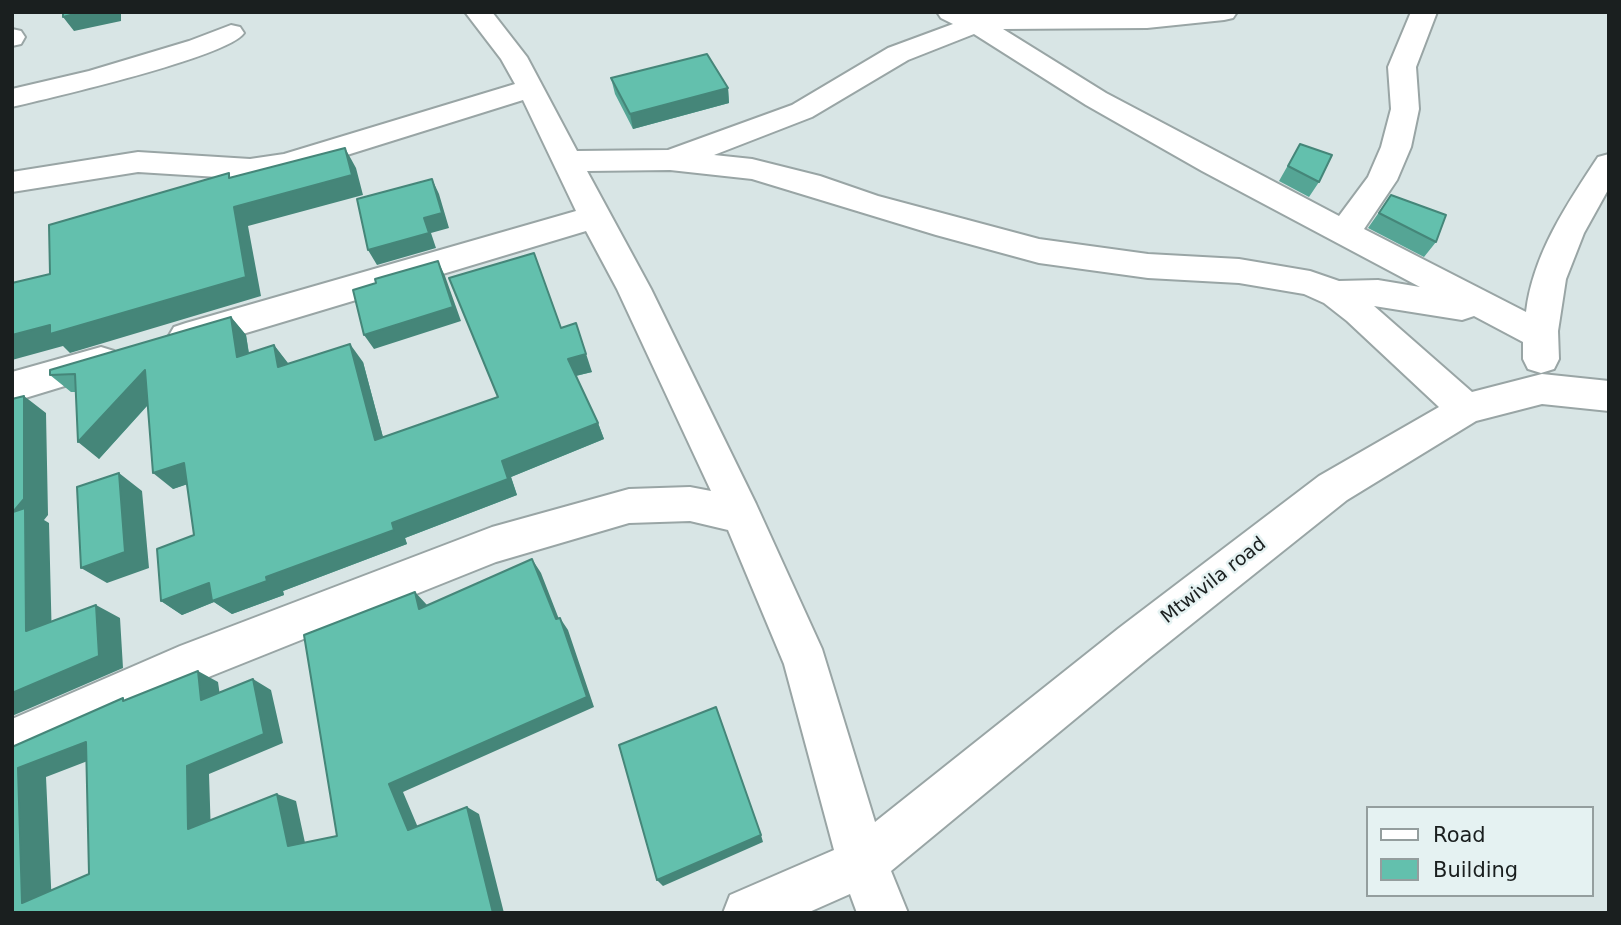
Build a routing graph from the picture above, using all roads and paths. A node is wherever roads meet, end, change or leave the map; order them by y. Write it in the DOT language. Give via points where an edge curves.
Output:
graph roads {
  1 [pos="478,12"];
  2 [pos="1224,12"];
  3 [pos="1424,12"];
  4 [pos="987,18"];
  5 [pos="231,33"];
  6 [pos="531,88"];
  7 [pos="12,98"];
  8 [pos="670,160"];
  9 [pos="567,161"];
  10 [pos="1609,164"];
  11 [pos="12,182"];
  12 [pos="595,217"];
  13 [pos="1345,232"];
  14 [pos="1336,294"];
  15 [pos="1529,329"];
  16 [pos="12,387"];
  17 [pos="1542,389"];
  18 [pos="1609,396"];
  19 [pos="1466,409"];
  20 [pos="742,516"];
  21 [pos="12,743"];
  22 [pos="862,863"];
  23 [pos="748,913"];
  24 [pos="883,913"];
  1 -- 6 [label="street"];
  2 -- 4 [label="street" via="1147,20"];
  3 -- 13 [label="street" via="1402,67 1405,109 1396,147 1382,180"];
  4 -- 8 [label="street" via="898,54 802,111"];
  4 -- 13 [label="street" via="1108,105"];
  5 -- 7 [label="street" via="96,78"];
  6 -- 9 [label="street"];
  6 -- 11 [label="street" via="286,164 250,169 138,162"];
  8 -- 9 [label="street"];
  8 -- 14 [label="street" via="752,169 1040,251 1148,266 1239,271 1310,283"];
  9 -- 12 [label="street"];
  10 -- 15 [label="street" via="1573,219"];
  12 -- 16 [label="street"];
  12 -- 20 [label="street"];
  13 -- 15 [label="street"];
  14 -- 15 [label="street" via="1404,296 1458,306"];
  14 -- 19 [label="street"];
  15 -- 17 [label="street"];
  17 -- 18 [label="street, Mtwivila road"];
  17 -- 19 [label="street, Mtwivila road"];
  19 -- 22 [label="street, Mtwivila road" via="1333,488"];
  20 -- 21 [label="street" via="690,505 629,506 492,545 196,660"];
  20 -- 22 [label="street" via="806,664"];
  22 -- 23 [label="street, Mtwivila road"];
  22 -- 24 [label="street"];
}
